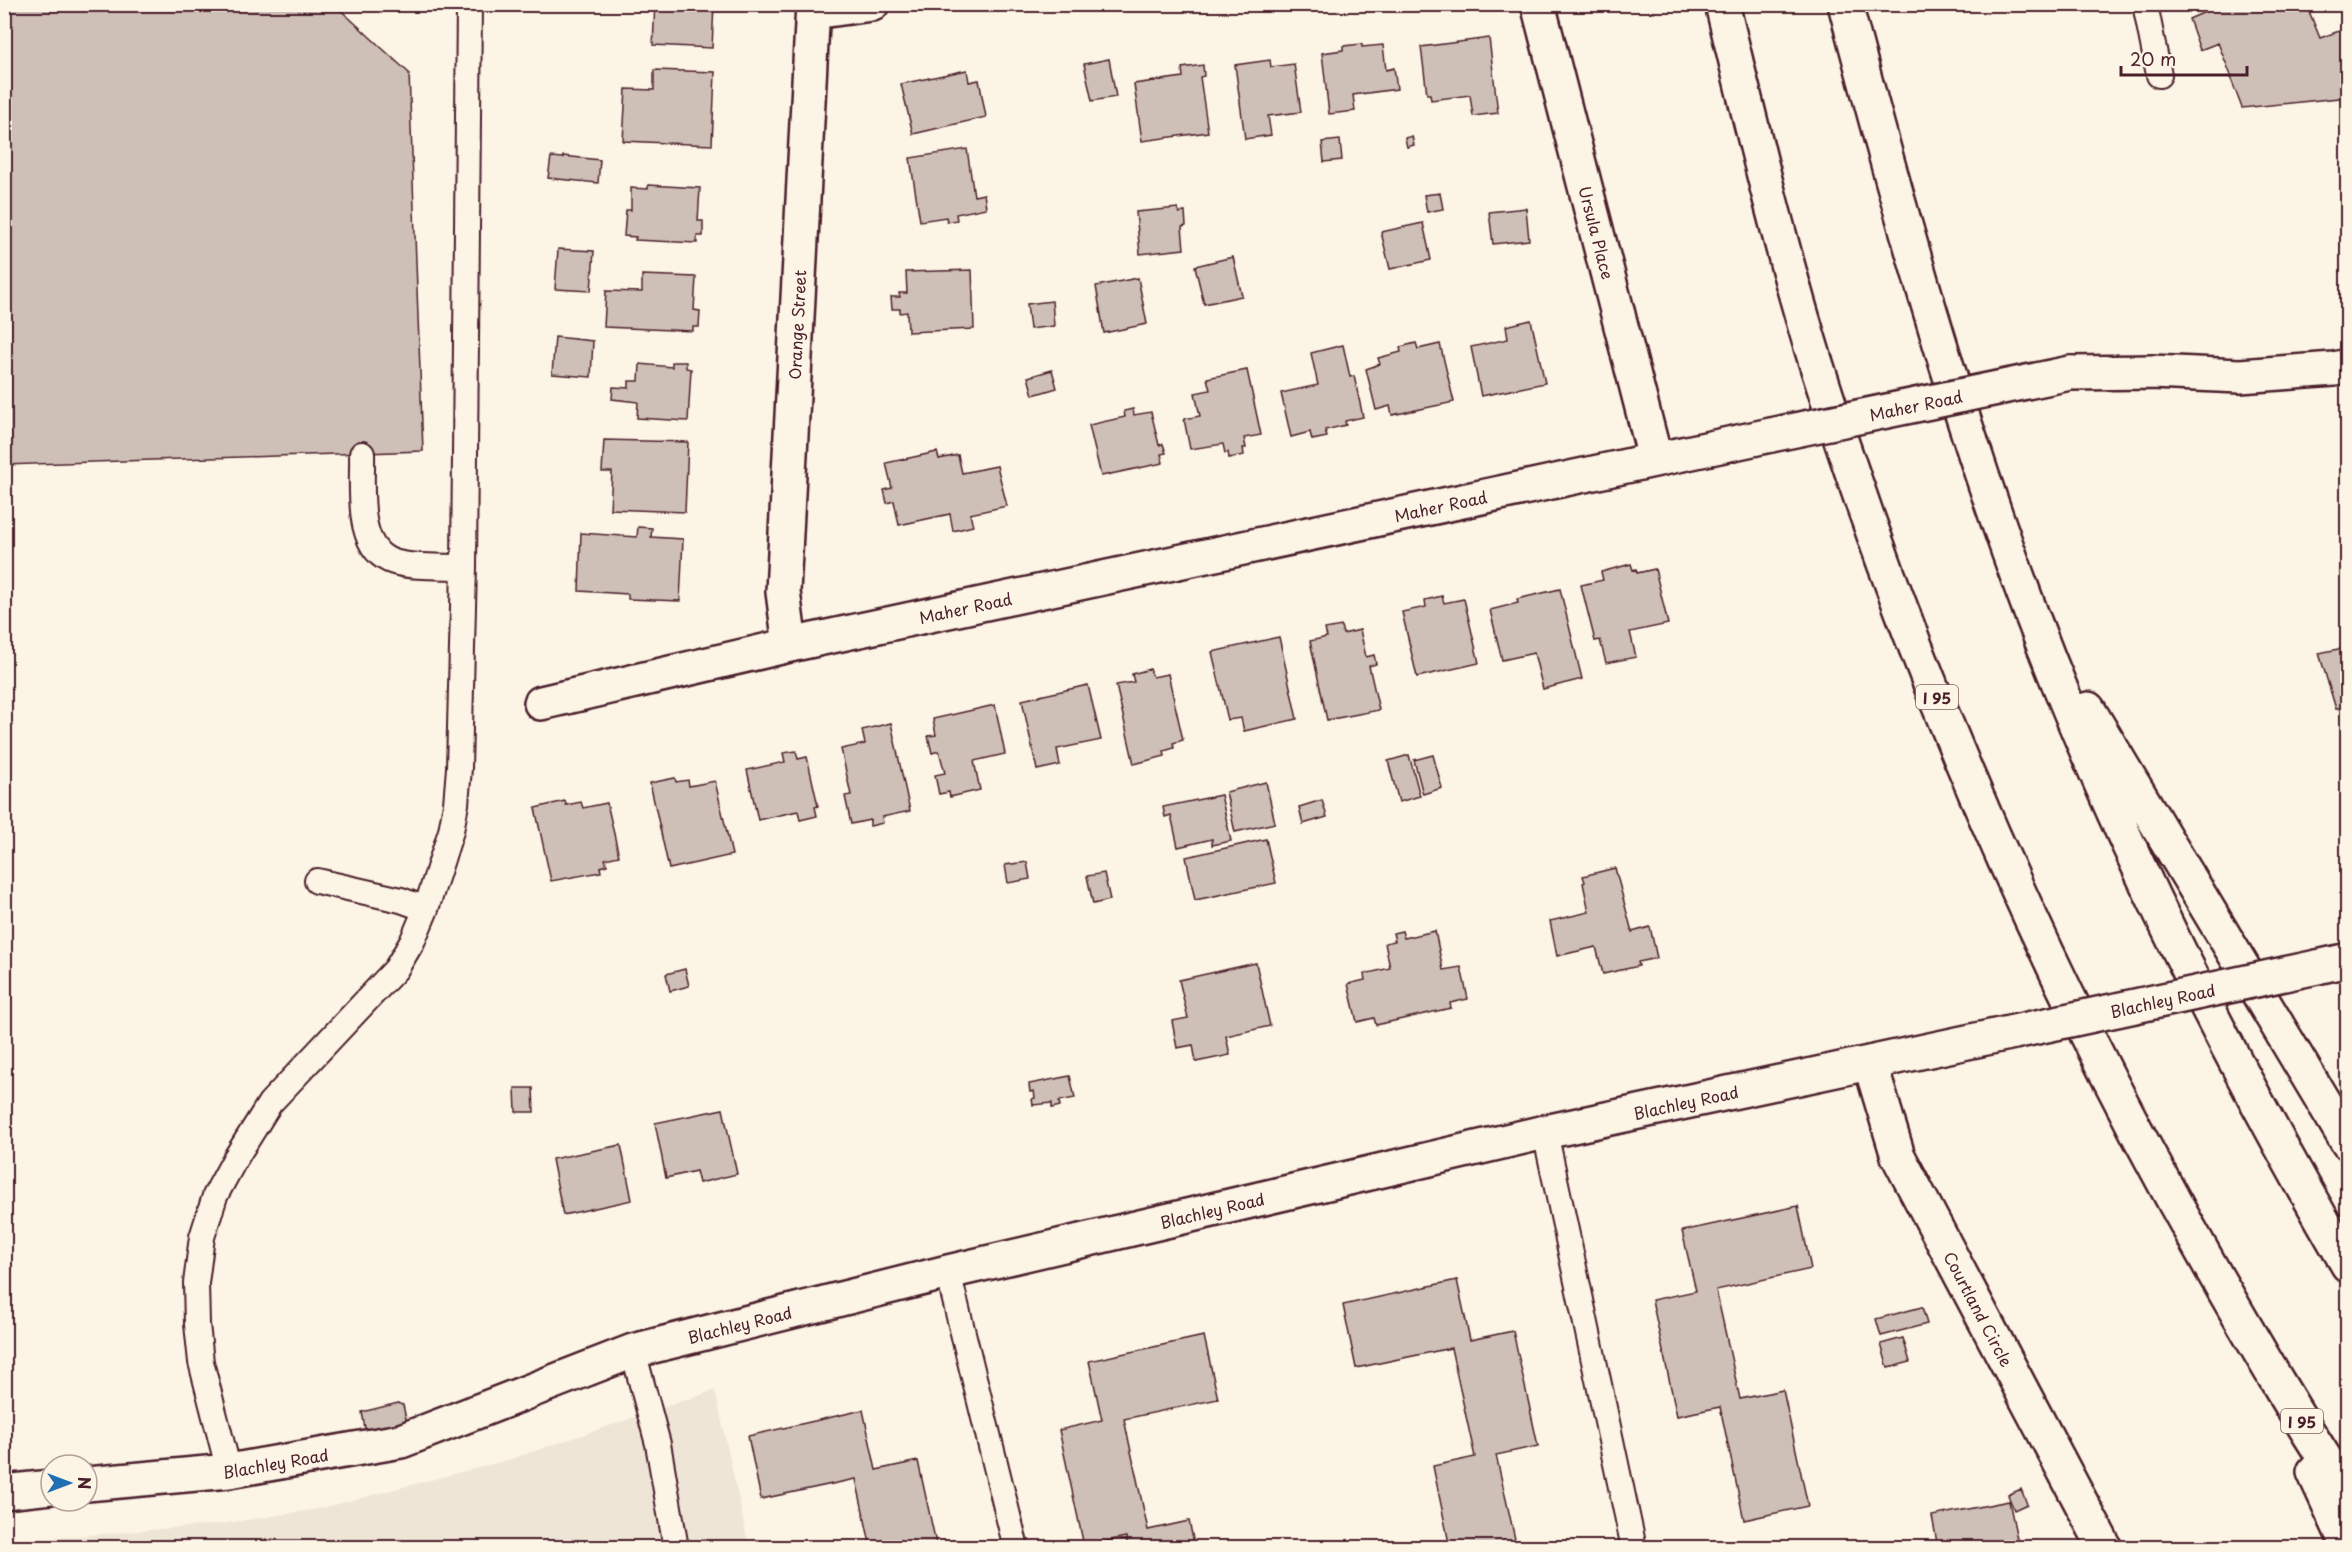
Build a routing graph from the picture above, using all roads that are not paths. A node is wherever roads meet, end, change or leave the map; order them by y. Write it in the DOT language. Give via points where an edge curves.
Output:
graph roads {
  1 [pos="469,4"];
  2 [pos="872,4"];
  3 [pos="1538,4"];
  4 [pos="1722,4"];
  5 [pos="1845,4"];
  6 [pos="2145,4"];
  7 [pos="813,8"];
  8 [pos="2160,75"];
  9 [pos="2348,366"];
  10 [pos="362,454"];
  11 [pos="1655,458"];
  12 [pos="464,567"];
  13 [pos="2032,615"];
  14 [pos="790,645"];
  15 [pos="541,703"];
  16 [pos="317,881"];
  17 [pos="426,909"];
  18 [pos="2332,964"];
  19 [pos="1870,1063"];
  20 [pos="1545,1132"];
  21 [pos="2348,1143"];
  22 [pos="2348,1265"];
  23 [pos="948,1272"];
  24 [pos="2257,1347"];
  25 [pos="633,1351"];
  26 [pos="229,1471"];
  27 [pos="99,1483"];
  28 [pos="39,1488"];
  29 [pos="4,1492"];
  30 [pos="2348,1494"];
  31 [pos="2348,1546"];
  32 [pos="676,1548"];
  33 [pos="1016,1548"];
  34 [pos="1634,1548"];
  35 [pos="2105,1548"];
  1 -- 12 [label="lane"];
  2 -- 7 [label="main road"];
  3 -- 11 [label="main road, Ursula Place"];
  4 -- 24 [label="main road, I 95" via="1815,358 1918,650 2038,934 2107,1075"];
  5 -- 13 [label="main road" via="1932,322"];
  6 -- 8 [label="lane"];
  7 -- 14 [label="main road, Orange Street" via="783,592"];
  9 -- 11 [label="main road, Maher Road, bridge" via="2240,376 2070,374"];
  10 -- 12 [label="lane" via="363,518 382,557 395,563"];
  11 -- 14 [label="main road, Maher Road"];
  12 -- 17 [label="lane" via="456,804"];
  13 -- 21 [label="main road"];
  13 -- 22 [label="main road" via="2151,894 2218,1032"];
  14 -- 15 [label="main road, Maher Road"];
  16 -- 17 [label="lane"];
  17 -- 26 [label="lane" via="396,969 270,1103 215,1196 202,1237 196,1283 197,1324 201,1362"];
  18 -- 19 [label="main road, Blachley Road, bridge"];
  19 -- 20 [label="main road, Blachley Road"];
  19 -- 35 [label="main road, Courtland Circle" via="1898,1156"];
  20 -- 23 [label="main road, Blachley Road"];
  20 -- 34 [label="lane"];
  23 -- 25 [label="main road, Blachley Road"];
  23 -- 33 [label="lane"];
  24 -- 30 [label="main road, I 95"];
  24 -- 31 [label="main road"];
  25 -- 26 [label="main road, Blachley Road" via="401,1440"];
  25 -- 32 [label="lane" via="658,1444"];
  26 -- 27 [label="main road, Blachley Road"];
  28 -- 29 [label="main road"];
}
